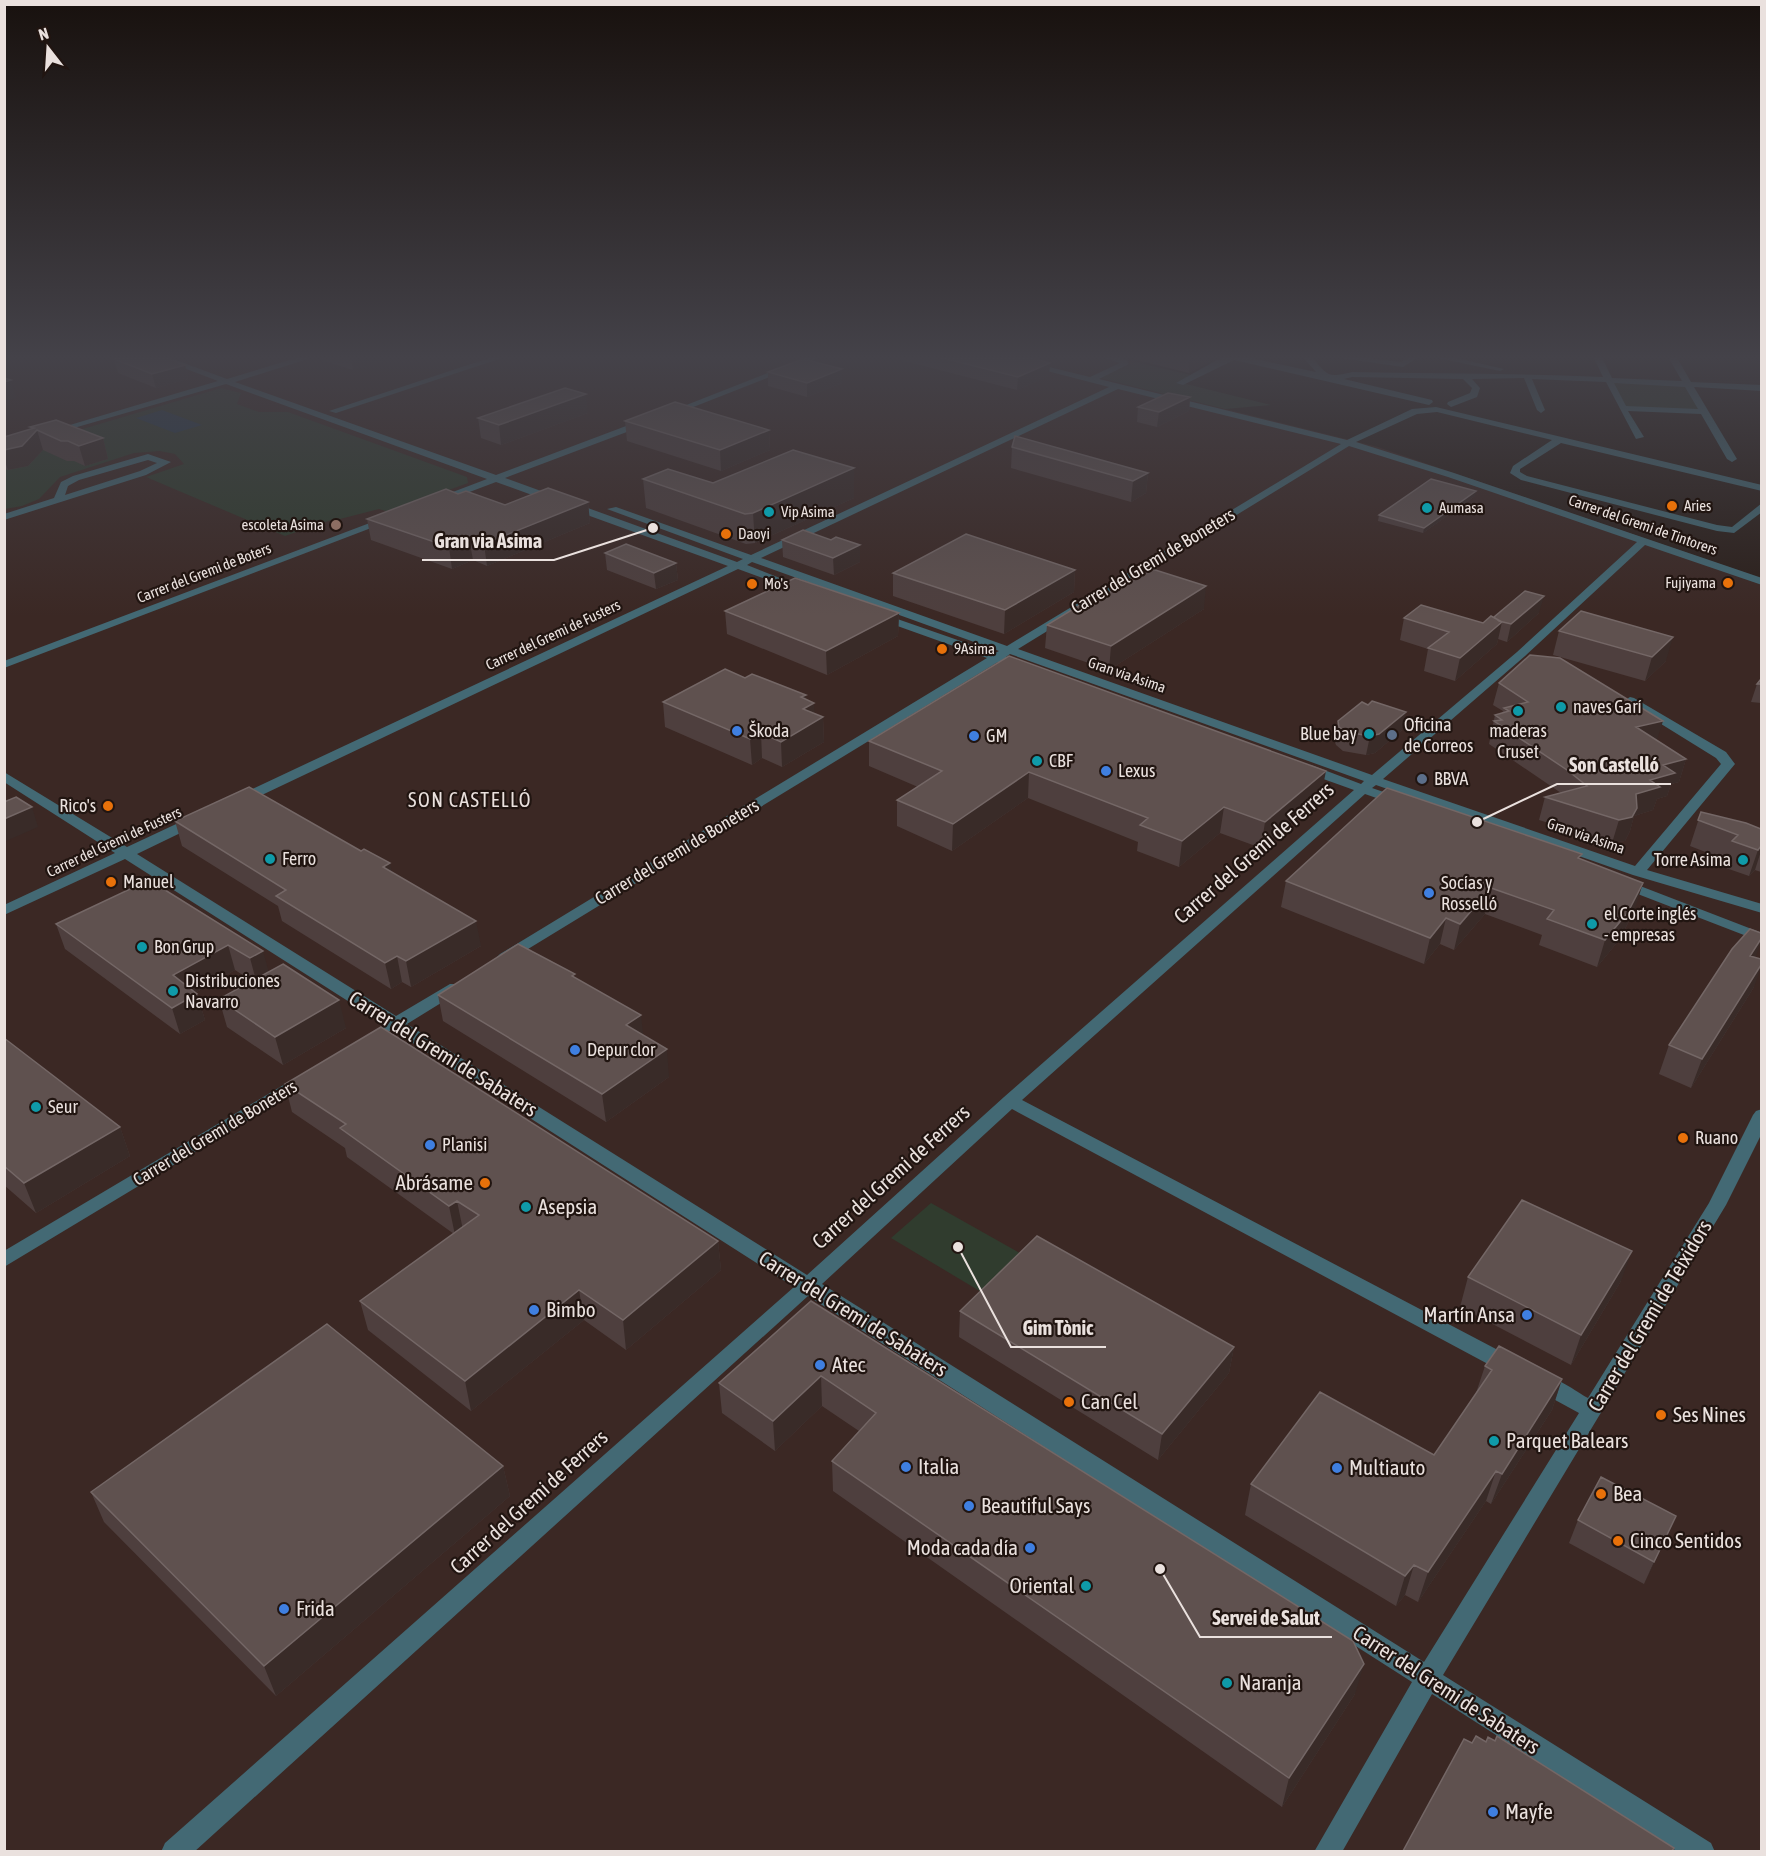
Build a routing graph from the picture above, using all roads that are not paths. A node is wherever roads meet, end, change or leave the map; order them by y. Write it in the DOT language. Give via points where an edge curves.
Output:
graph roads {
  1 [pos="397,443"];
  2 [pos="422,443"];
  3 [pos="593,443"];
  4 [pos="997,443"];
  5 [pos="1349,443"];
  6 [pos="1555,443"];
  7 [pos="1575,443"];
  8 [pos="1723,443"];
  9 [pos="1732,459"];
  10 [pos="511,474"];
  11 [pos="497,478"];
  12 [pos="1761,488"];
  13 [pos="58,500"];
  14 [pos="433,503"];
  15 [pos="1761,506"];
  16 [pos="400,515"];
  17 [pos="4,517"];
  18 [pos="1643,542"];
  19 [pos="751,558"];
  20 [pos="736,565"];
  21 [pos="1761,582"];
  22 [pos="1000,653"];
  23 [pos="1521,654"];
  24 [pos="1541,660"];
  25 [pos="4,665"];
  26 [pos="1621,696"];
  27 [pos="4,776"];
  28 [pos="1369,784"];
  29 [pos="221,808"];
  30 [pos="200,818"];
  31 [pos="126,853"];
  32 [pos="1549,857"];
  33 [pos="1638,872"];
  34 [pos="1604,877"];
  35 [pos="1761,909"];
  36 [pos="4,911"];
  37 [pos="1761,938"];
  38 [pos="496,962"];
  39 [pos="466,981"];
  40 [pos="396,1024"];
  41 [pos="375,1036"];
  42 [pos="315,1072"];
  43 [pos="1010,1101"];
  44 [pos="1761,1115"];
  45 [pos="4,1260"];
  46 [pos="808,1285"];
  47 [pos="1593,1410"];
  48 [pos="1428,1678"];
  49 [pos="174,1851"];
  50 [pos="1326,1851"];
  51 [pos="1702,1851"];
  1 -- 11 [label="street, Gran via Asima"];
  2 -- 10 [label="street, Gran via Asima"];
  3 -- 10 [label="street"];
  4 -- 19 [label="street, Carrer del Gremi de Fusters"];
  5 -- 18 [label="street, Carrer del Gremi de Tintorers"];
  5 -- 22 [label="street, Carrer del Gremi de Boneters"];
  6 -- 15 [label="street" via="1516,468 1515,473 1717,528 1734,530"];
  7 -- 12 [label="street"];
  8 -- 9 [label="street"];
  10 -- 11 [label="street"];
  10 -- 19 [label="street, Gran via Asima"];
  11 -- 14 [label="street"];
  11 -- 20 [label="street, Gran via Asima"];
  13 -- 13 [label="street" via="143,473 166,462 148,457 76,477 64,484"];
  13 -- 17 [label="street"];
  16 -- 25 [label="street, Carrer del Gremi de Boters"];
  18 -- 21 [label="street, Carrer del Gremi de Tintorers"];
  18 -- 23 [label="street, Carrer del Gremi de Ferrers"];
  19 -- 20 [label="street, Carrer del Gremi de Fusters"];
  19 -- 22 [label="street, Gran via Asima"];
  20 -- 22 [label="street, Gran via Asima"];
  20 -- 29 [label="street, Carrer del Gremi de Fusters"];
  22 -- 28 [label="street, Gran via Asima"];
  22 -- 38 [label="street, Carrer del Gremi de Boneters"];
  23 -- 24 [label="street"];
  23 -- 28 [label="street, Carrer del Gremi de Ferrers"];
  26 -- 33 [label="street" via="1722,755 1728,764"];
  27 -- 31 [label="street, Carrer del Gremi de Sabaters"];
  28 -- 32 [label="street, Gran via Asima"];
  28 -- 33 [label="street, Gran via Asima"];
  28 -- 43 [label="street, Carrer del Gremi de Ferrers"];
  30 -- 31 [label="street, Carrer del Gremi de Fusters"];
  31 -- 36 [label="street, Carrer del Gremi de Fusters"];
  31 -- 40 [label="street, Carrer del Gremi de Sabaters"];
  33 -- 35 [label="street, Gran via Asima"];
  34 -- 37 [label="street, Gran via Asima"];
  39 -- 40 [label="street"];
  40 -- 41 [label="street"];
  40 -- 46 [label="street, Carrer del Gremi de Sabaters"];
  42 -- 45 [label="street, Carrer del Gremi de Boneters"];
  43 -- 46 [label="street, Carrer del Gremi de Ferrers"];
  43 -- 47 [label="street"];
  44 -- 47 [label="street, Carrer del Gremi de Teixidors" via="1717,1205"];
  46 -- 48 [label="street, Carrer del Gremi de Sabaters"];
  46 -- 49 [label="street, Carrer del Gremi de Ferrers"];
  47 -- 48 [label="street, Carrer del Gremi de Teixidors"];
  48 -- 50 [label="street, Carrer del Gremi de Teixidors"];
  48 -- 51 [label="street, Carrer del Gremi de Sabaters"];
}
